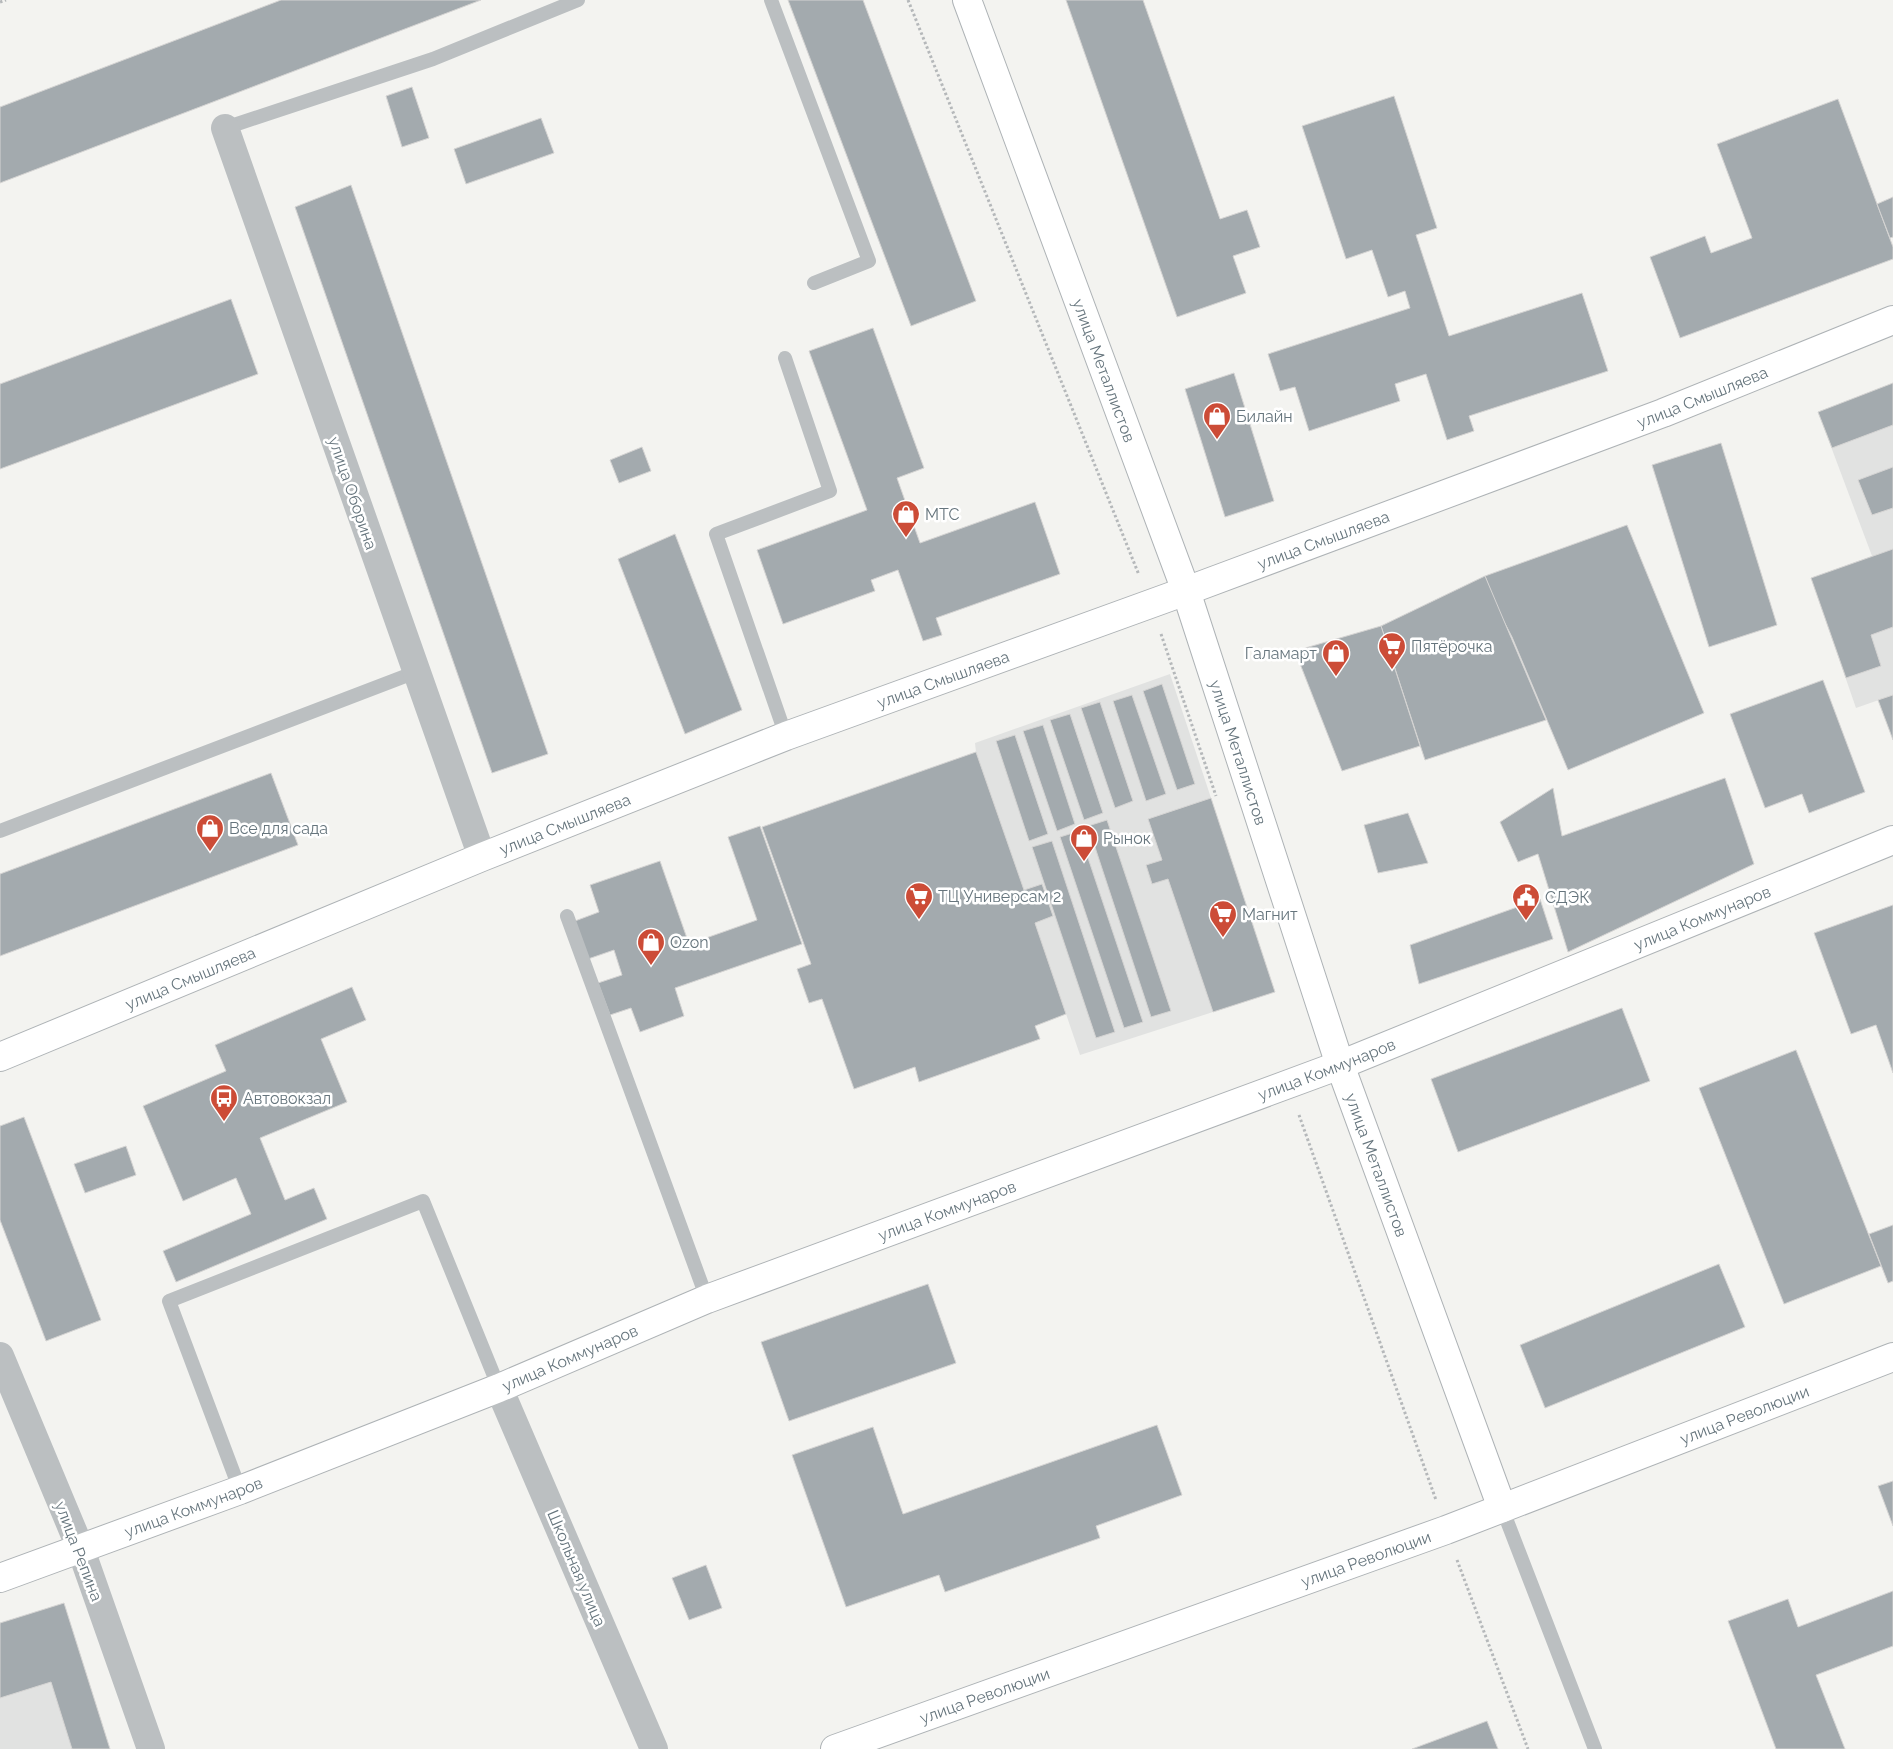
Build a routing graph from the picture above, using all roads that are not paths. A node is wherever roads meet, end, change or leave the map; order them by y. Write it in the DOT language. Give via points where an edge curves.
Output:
graph roads {
  1 [pos="578,0"];
  2 [pos="771,0"];
  3 [pos="967,0"];
  4 [pos="225,128"];
  5 [pos="814,283"];
  6 [pos="1893,320"];
  7 [pos="785,358"];
  8 [pos="1186,591"];
  9 [pos="416,672"];
  10 [pos="786,736"];
  11 [pos="0,831"];
  12 [pos="1893,840"];
  13 [pos="482,857"];
  14 [pos="567,916"];
  15 [pos="0,1057"];
  16 [pos="1340,1065"];
  17 [pos="707,1299"];
  18 [pos="0,1356"];
  19 [pos="1893,1357"];
  20 [pos="499,1388"];
  21 [pos="240,1490"];
  22 [pos="1502,1508"];
  23 [pos="81,1550"];
  24 [pos="0,1578"];
  25 [pos="151,1749"];
  26 [pos="654,1749"];
  27 [pos="835,1749"];
  28 [pos="1595,1749"];
  1 -- 4 [label="lane" via="433,58"];
  2 -- 5 [label="lane" via="869,261"];
  3 -- 8 [label="street, улица Металлистов"];
  4 -- 9 [label="street, улица Оборина"];
  6 -- 8 [label="street, улица Смышляева" via="1663,413"];
  7 -- 10 [label="lane" via="830,491 716,534"];
  8 -- 10 [label="street, улица Смышляева"];
  8 -- 16 [label="street, улица Металлистов"];
  9 -- 11 [label="lane"];
  9 -- 13 [label="street, улица Оборина"];
  10 -- 13 [label="street, улица Смышляева"];
  12 -- 16 [label="street, улица Коммунаров"];
  13 -- 15 [label="street, улица Смышляева"];
  14 -- 17 [label="lane"];
  16 -- 17 [label="street, улица Коммунаров"];
  16 -- 22 [label="street, улица Металлистов"];
  17 -- 20 [label="street, улица Коммунаров"];
  18 -- 23 [label="street, улица Репина"];
  19 -- 22 [label="street, улица Революции"];
  20 -- 21 [label="street, улица Коммунаров"];
  20 -- 21 [label="lane" via="423,1201 169,1301"];
  20 -- 26 [label="street, Школьная улица"];
  21 -- 23 [label="street, улица Коммунаров"];
  22 -- 27 [label="street, улица Революции"];
  22 -- 28 [label="lane"];
  23 -- 24 [label="street, улица Коммунаров"];
  23 -- 25 [label="street, улица Репина"];
}
